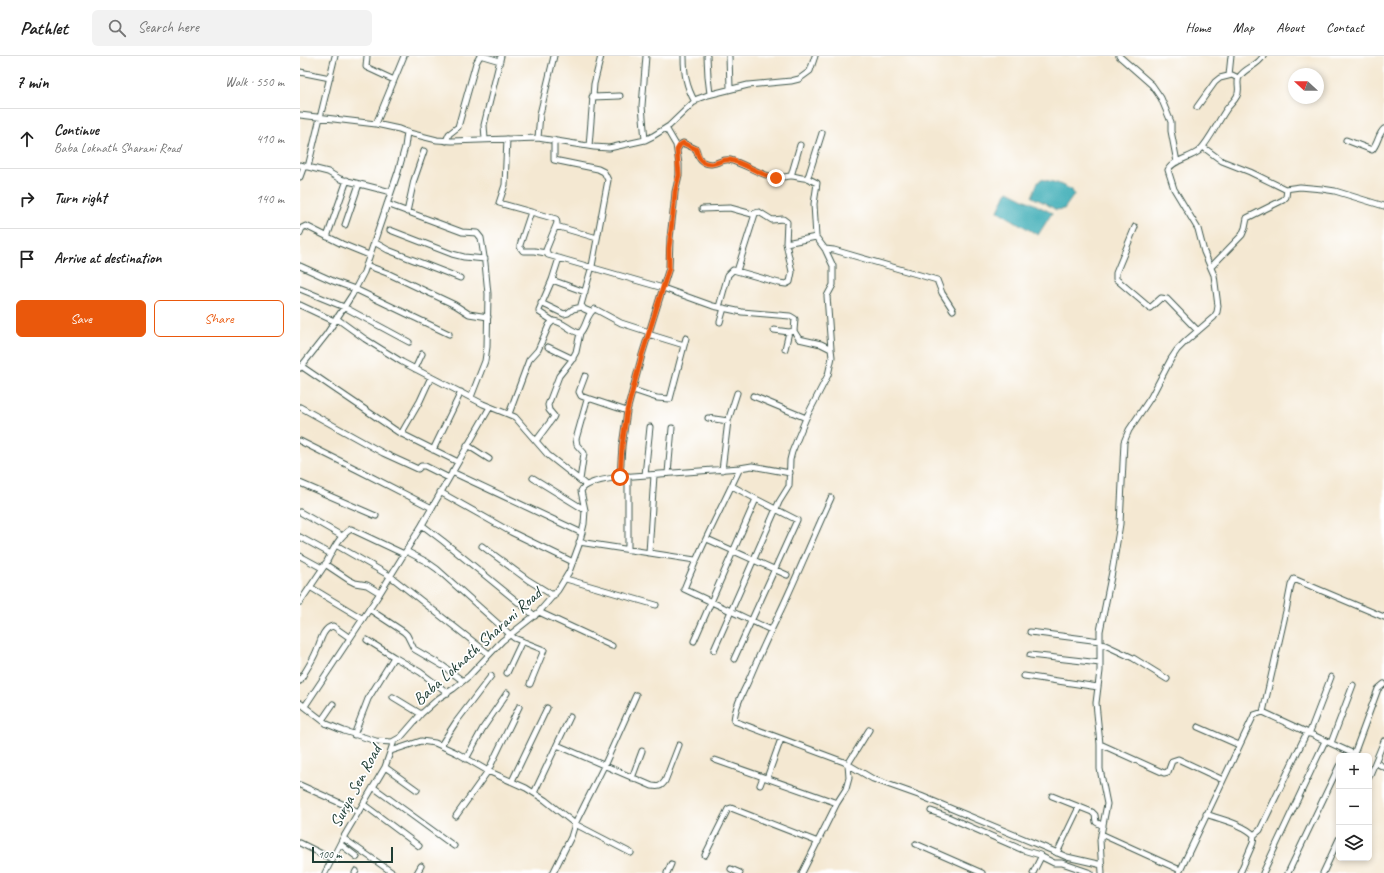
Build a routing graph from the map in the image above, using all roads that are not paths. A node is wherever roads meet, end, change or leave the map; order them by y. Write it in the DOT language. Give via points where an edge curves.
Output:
graph roads {
  1 [pos="335,56"];
  2 [pos="367,56"];
  3 [pos="404,56"];
  4 [pos="480,56"];
  5 [pos="483,56"];
  6 [pos="554,56"];
  7 [pos="601,56"];
  8 [pos="646,56"];
  9 [pos="684,56"];
  10 [pos="707,56"];
  11 [pos="729,56"];
  12 [pos="816,56"];
  13 [pos="1119,56"];
  14 [pos="1230,56"];
  15 [pos="1263,56"];
  16 [pos="501,58"];
  17 [pos="300,72"];
  18 [pos="1229,75"];
  19 [pos="330,78"];
  20 [pos="1238,78"];
  21 [pos="394,80"];
  22 [pos="730,88"];
  23 [pos="710,94"];
  24 [pos="620,96"];
  25 [pos="592,98"];
  26 [pos="695,102"];
  27 [pos="1197,107"];
  28 [pos="300,115"];
  29 [pos="320,118"];
  30 [pos="376,124"];
  31 [pos="666,128"];
  32 [pos="1384,130"];
  33 [pos="407,132"];
  34 [pos="822,133"];
  35 [pos="538,138"];
  36 [pos="485,139"];
  37 [pos="554,140"];
  38 [pos="645,140"];
  39 [pos="1346,140"];
  40 [pos="446,141"];
  41 [pos="507,142"];
  42 [pos="800,145"];
  43 [pos="589,146"];
  44 [pos="1203,147"];
  45 [pos="677,150"];
  46 [pos="424,151"];
  47 [pos="1177,162"];
  48 [pos="304,166"];
  49 [pos="791,176"];
  50 [pos="300,177"];
  51 [pos="807,178"];
  52 [pos="347,180"];
  53 [pos="359,184"];
  54 [pos="1287,189"];
  55 [pos="391,192"];
  56 [pos="386,204"];
  57 [pos="1384,206"];
  58 [pos="702,209"];
  59 [pos="408,212"];
  60 [pos="531,212"];
  61 [pos="755,214"];
  62 [pos="346,225"];
  63 [pos="556,226"];
  64 [pos="1135,227"];
  65 [pos="390,230"];
  66 [pos="300,233"];
  67 [pos="327,236"];
  68 [pos="816,237"];
  69 [pos="597,238"];
  70 [pos="374,242"];
  71 [pos="786,243"];
  72 [pos="825,249"];
  73 [pos="546,254"];
  74 [pos="369,255"];
  75 [pos="559,258"];
  76 [pos="485,259"];
  77 [pos="366,265"];
  78 [pos="300,266"];
  79 [pos="1211,267"];
  80 [pos="592,268"];
  81 [pos="737,271"];
  82 [pos="460,278"];
  83 [pos="552,280"];
  84 [pos="663,288"];
  85 [pos="300,289"];
  86 [pos="355,289"];
  87 [pos="585,292"];
  88 [pos="541,303"];
  89 [pos="300,305"];
  90 [pos="344,307"];
  91 [pos="582,307"];
  92 [pos="722,308"];
  93 [pos="953,310"];
  94 [pos="591,312"];
  95 [pos="488,317"];
  96 [pos="335,319"];
  97 [pos="553,321"];
  98 [pos="720,322"];
  99 [pos="774,330"];
  100 [pos="791,331"];
  101 [pos="1198,331"];
  102 [pos="580,333"];
  103 [pos="649,333"];
  104 [pos="449,334"];
  105 [pos="686,338"];
  106 [pos="409,342"];
  107 [pos="684,345"];
  108 [pos="548,347"];
  109 [pos="785,349"];
  110 [pos="832,349"];
  111 [pos="422,354"];
  112 [pos="573,359"];
  113 [pos="301,367"];
  114 [pos="415,369"];
  115 [pos="585,376"];
  116 [pos="431,377"];
  117 [pos="633,390"];
  118 [pos="460,392"];
  119 [pos="737,392"];
  120 [pos="753,396"];
  121 [pos="471,397"];
  122 [pos="589,399"];
  123 [pos="300,407"];
  124 [pos="490,407"];
  125 [pos="627,411"];
  126 [pos="509,414"];
  127 [pos="708,418"];
  128 [pos="806,418"];
  129 [pos="728,421"];
  130 [pos="650,427"];
  131 [pos="672,428"];
  132 [pos="401,434"];
  133 [pos="300,441"];
  134 [pos="536,441"];
  135 [pos="467,445"];
  136 [pos="433,450"];
  137 [pos="489,459"];
  138 [pos="458,462"];
  139 [pos="740,468"];
  140 [pos="722,470"];
  141 [pos="452,472"];
  142 [pos="790,473"];
  143 [pos="654,474"];
  144 [pos="668,474"];
  145 [pos="645,475"];
  146 [pos="628,476"];
  147 [pos="620,477"];
  148 [pos="449,478"];
  149 [pos="533,478"];
  150 [pos="580,480"];
  151 [pos="300,483"];
  152 [pos="586,485"];
  153 [pos="732,486"];
  154 [pos="440,492"];
  155 [pos="832,498"];
  156 [pos="756,499"];
  157 [pos="432,508"];
  158 [pos="776,509"];
  159 [pos="585,510"];
  160 [pos="300,512"];
  161 [pos="376,516"];
  162 [pos="422,525"];
  163 [pos="582,533"];
  164 [pos="342,536"];
  165 [pos="300,537"];
  166 [pos="707,539"];
  167 [pos="580,542"];
  168 [pos="336,545"];
  169 [pos="482,546"];
  170 [pos="628,550"];
  171 [pos="733,551"];
  172 [pos="405,553"];
  173 [pos="649,553"];
  174 [pos="331,554"];
  175 [pos="300,556"];
  176 [pos="695,560"];
  177 [pos="753,560"];
  178 [pos="572,562"];
  179 [pos="324,566"];
  180 [pos="775,570"];
  181 [pos="787,575"];
  182 [pos="390,576"];
  183 [pos="566,578"];
  184 [pos="310,587"];
  185 [pos="380,593"];
  186 [pos="302,595"];
  187 [pos="554,596"];
  188 [pos="300,602"];
  189 [pos="711,602"];
  190 [pos="656,605"];
  191 [pos="369,609"];
  192 [pos="731,611"];
  193 [pos="537,614"];
  194 [pos="1384,617"];
  195 [pos="363,619"];
  196 [pos="752,620"];
  197 [pos="771,630"];
  198 [pos="1030,632"];
  199 [pos="511,635"];
  200 [pos="350,638"];
  201 [pos="368,640"];
  202 [pos="522,641"];
  203 [pos="694,641"];
  204 [pos="1102,643"];
  205 [pos="612,646"];
  206 [pos="714,650"];
  207 [pos="489,654"];
  208 [pos="1030,655"];
  209 [pos="394,658"];
  210 [pos="734,660"];
  211 [pos="1100,663"];
  212 [pos="507,673"];
  213 [pos="491,676"];
  214 [pos="1024,676"];
  215 [pos="1331,677"];
  216 [pos="1167,679"];
  217 [pos="300,681"];
  218 [pos="463,681"];
  219 [pos="530,684"];
  220 [pos="1384,684"];
  221 [pos="1353,685"];
  222 [pos="1098,688"];
  223 [pos="448,693"];
  224 [pos="507,693"];
  225 [pos="636,695"];
  226 [pos="393,697"];
  227 [pos="302,704"];
  228 [pos="333,704"];
  229 [pos="519,707"];
  230 [pos="547,708"];
  231 [pos="1263,712"];
  232 [pos="421,714"];
  233 [pos="570,717"];
  234 [pos="322,720"];
  235 [pos="1198,727"];
  236 [pos="868,730"];
  237 [pos="1308,733"];
  238 [pos="354,735"];
  239 [pos="781,739"];
  240 [pos="394,741"];
  241 [pos="1325,741"];
  242 [pos="1384,741"];
  243 [pos="1331,743"];
  244 [pos="1100,744"];
  245 [pos="557,745"];
  246 [pos="679,745"];
  247 [pos="1239,745"];
  248 [pos="441,746"];
  249 [pos="1346,750"];
  250 [pos="391,751"];
  251 [pos="642,751"];
  252 [pos="1345,753"];
  253 [pos="466,759"];
  254 [pos="715,760"];
  255 [pos="1376,763"];
  256 [pos="848,764"];
  257 [pos="604,766"];
  258 [pos="385,767"];
  259 [pos="1384,767"];
  260 [pos="488,771"];
  261 [pos="1372,771"];
  262 [pos="1336,772"];
  263 [pos="765,777"];
  264 [pos="632,778"];
  265 [pos="1223,780"];
  266 [pos="512,782"];
  267 [pos="300,785"];
  268 [pos="760,785"];
  269 [pos="373,787"];
  270 [pos="417,790"];
  271 [pos="534,793"];
  272 [pos="1052,796"];
  273 [pos="837,803"];
  274 [pos="363,804"];
  275 [pos="1079,807"];
  276 [pos="931,810"];
  277 [pos="358,812"];
  278 [pos="1206,814"];
  279 [pos="456,816"];
  280 [pos="575,824"];
  281 [pos="1103,826"];
  282 [pos="1100,834"];
  283 [pos="1254,835"];
  284 [pos="343,838"];
  285 [pos="300,842"];
  286 [pos="818,842"];
  287 [pos="340,844"];
  288 [pos="916,844"];
  289 [pos="1336,845"];
  290 [pos="419,846"];
  291 [pos="454,846"];
  292 [pos="631,852"];
  293 [pos="1057,853"];
  294 [pos="705,855"];
  295 [pos="1042,856"];
  296 [pos="357,857"];
  297 [pos="332,859"];
  298 [pos="671,864"];
  299 [pos="1102,865"];
  300 [pos="421,866"];
  301 [pos="731,869"];
  302 [pos="1179,871"];
  303 [pos="1103,872"];
  304 [pos="325,873"];
  305 [pos="393,873"];
  306 [pos="417,873"];
  307 [pos="553,873"];
  308 [pos="667,873"];
  309 [pos="740,873"];
  310 [pos="802,873"];
  311 [pos="982,873"];
  312 [pos="1032,873"];
  313 [pos="1091,873"];
  314 [pos="1240,873"];
  315 [pos="1263,873"];
  316 [pos="1288,873"];
  317 [pos="1323,873"];
  1 -- 19 [label="street"];
  2 -- 21 [label="street" via="366,67"];
  3 -- 21 [label="street"];
  4 -- 40 [label="street" via="458,127 449,134"];
  5 -- 16 [label="street"];
  6 -- 35 [label="street" via="540,114"];
  7 -- 25 [label="street"];
  8 -- 38 [label="street" via="642,106"];
  9 -- 26 [label="street" via="686,82"];
  10 -- 23 [label="street"];
  11 -- 22 [label="street"];
  12 -- 22 [label="street" via="810,71 799,79"];
  13 -- 47 [label="street" via="1152,85 1162,98 1171,122"];
  14 -- 18 [label="street"];
  15 -- 20 [label="street"];
  16 -- 36 [label="street" via="484,125"];
  17 -- 19 [label="street"];
  18 -- 20 [label="street"];
  18 -- 27 [label="street" via="1215,82"];
  19 -- 29 [label="street"];
  20 -- 44 [label="street" via="1239,89 1236,98 1225,110"];
  21 -- 30 [label="street"];
  22 -- 23 [label="street"];
  23 -- 26 [label="street"];
  24 -- 25 [label="street"];
  25 -- 43 [label="street"];
  26 -- 31 [label="street"];
  28 -- 29 [label="street"];
  29 -- 30 [label="street"];
  29 -- 48 [label="street"];
  30 -- 33 [label="street"];
  31 -- 38 [label="street"];
  31 -- 45 [label="street"];
  32 -- 39 [label="street" via="1372,150"];
  33 -- 40 [label="street"];
  33 -- 55 [label="street"];
  34 -- 51 [label="street"];
  35 -- 37 [label="street"];
  35 -- 41 [label="street"];
  36 -- 40 [label="street"];
  36 -- 41 [label="street"];
  37 -- 43 [label="street"];
  37 -- 69 [label="street" via="553,157 556,161 593,167 604,172 606,176 608,184"];
  38 -- 43 [label="street" via="609,148"];
  41 -- 60 [label="street" via="505,185 499,203"];
  42 -- 49 [label="street"];
  44 -- 47 [label="street"];
  44 -- 54 [label="street" via="1222,161"];
  45 -- 49 [label="street" via="683,143 696,149 699,158 706,162 716,164 730,160 773,177"];
  45 -- 84 [label="street" via="679,175 675,192 669,268"];
  46 -- 59 [label="street" via="414,180"];
  47 -- 79 [label="street" via="1168,170 1170,179 1178,198 1198,229"];
  48 -- 50 [label="street"];
  48 -- 52 [label="street"];
  49 -- 51 [label="street"];
  51 -- 68 [label="street" via="817,183 814,204"];
  52 -- 53 [label="street"];
  52 -- 67 [label="street"];
  53 -- 55 [label="street"];
  53 -- 62 [label="street"];
  54 -- 57 [label="street" via="1300,187 1335,191"];
  54 -- 79 [label="street" via="1283,200 1247,218 1242,235"];
  55 -- 56 [label="street"];
  56 -- 59 [label="street"];
  56 -- 70 [label="street"];
  58 -- 61 [label="street" via="730,208"];
  59 -- 76 [label="street" via="462,232 477,233 481,238"];
  60 -- 63 [label="street" via="556,219"];
  60 -- 73 [label="street" via="520,245 521,250"];
  61 -- 71 [label="street" via="762,213 772,220 785,219"];
  61 -- 81 [label="street"];
  63 -- 69 [label="street"];
  63 -- 73 [label="street"];
  64 -- 101 [label="street" via="1116,273 1116,280 1150,308 1161,298 1167,299"];
  65 -- 76 [label="street" via="458,256"];
  66 -- 67 [label="street" via="306,226"];
  67 -- 74 [label="street"];
  68 -- 71 [label="street"];
  68 -- 72 [label="street"];
  69 -- 80 [label="street"];
  70 -- 74 [label="street"];
  70 -- 82 [label="street"];
  71 -- 81 [label="street" via="792,272 788,284"];
  72 -- 93 [label="street" via="937,280"];
  72 -- 110 [label="street" via="833,266 833,284 827,296"];
  73 -- 75 [label="street"];
  74 -- 77 [label="street"];
  75 -- 80 [label="street"];
  75 -- 83 [label="street"];
  76 -- 95 [label="street"];
  77 -- 86 [label="street"];
  77 -- 95 [label="street" via="455,305 469,314"];
  78 -- 86 [label="street"];
  79 -- 101 [label="street" via="1216,288 1217,312 1214,318"];
  80 -- 84 [label="street"];
  80 -- 87 [label="street"];
  81 -- 92 [label="street" via="733,270 728,275"];
  83 -- 87 [label="street"];
  83 -- 88 [label="street"];
  84 -- 92 [label="street"];
  84 -- 103 [label="street"];
  85 -- 90 [label="street"];
  86 -- 90 [label="street"];
  86 -- 104 [label="street"];
  87 -- 91 [label="street"];
  88 -- 91 [label="street" via="564,314"];
  88 -- 97 [label="street" via="539,312"];
  89 -- 96 [label="street"];
  90 -- 96 [label="street"];
  90 -- 106 [label="street"];
  91 -- 94 [label="street"];
  92 -- 98 [label="street"];
  92 -- 100 [label="street" via="790,316 795,319"];
  94 -- 102 [label="street"];
  94 -- 103 [label="street" via="598,310 621,323"];
  95 -- 121 [label="street" via="485,361"];
  96 -- 113 [label="street"];
  96 -- 114 [label="street"];
  97 -- 102 [label="street"];
  97 -- 126 [label="street" via="530,360"];
  99 -- 100 [label="street"];
  100 -- 109 [label="street"];
  100 -- 110 [label="street" via="799,339"];
  101 -- 204 [label="street" via="1177,350 1126,436 1123,448 1120,524 1100,632"];
  102 -- 112 [label="street"];
  103 -- 107 [label="street"];
  103 -- 117 [label="street"];
  105 -- 107 [label="street"];
  107 -- 117 [label="street" via="670,399 657,398"];
  108 -- 112 [label="street"];
  110 -- 128 [label="street" via="825,382"];
  111 -- 114 [label="street"];
  112 -- 134 [label="street" via="559,376 548,405 554,416"];
  113 -- 132 [label="street"];
  114 -- 116 [label="street"];
  115 -- 122 [label="street" via="579,392 581,396"];
  116 -- 118 [label="street"];
  116 -- 132 [label="street"];
  117 -- 125 [label="street"];
  118 -- 121 [label="street"];
  118 -- 136 [label="street"];
  119 -- 129 [label="street"];
  120 -- 128 [label="street"];
  121 -- 124 [label="street"];
  122 -- 125 [label="street"];
  122 -- 150 [label="street" via="576,439 584,454"];
  123 -- 148 [label="street" via="408,465 418,469 425,466"];
  124 -- 126 [label="street"];
  124 -- 135 [label="street"];
  125 -- 147 [label="street"];
  126 -- 134 [label="street" via="518,420"];
  127 -- 129 [label="street"];
  128 -- 142 [label="street" via="790,460"];
  129 -- 140 [label="street"];
  130 -- 145 [label="street"];
  131 -- 144 [label="street"];
  132 -- 136 [label="street"];
  133 -- 157 [label="street"];
  134 -- 150 [label="street" via="548,455"];
  135 -- 137 [label="street"];
  135 -- 138 [label="street"];
  136 -- 138 [label="street"];
  138 -- 141 [label="street"];
  139 -- 140 [label="street"];
  139 -- 142 [label="street" via="752,466"];
  139 -- 153 [label="street"];
  140 -- 144 [label="street"];
  141 -- 148 [label="street"];
  141 -- 163 [label="street"];
  142 -- 158 [label="street" via="788,486"];
  143 -- 144 [label="street"];
  143 -- 145 [label="street"];
  143 -- 173 [label="street"];
  145 -- 146 [label="street"];
  146 -- 147 [label="street"];
  146 -- 170 [label="street"];
  147 -- 152 [label="street"];
  148 -- 154 [label="street"];
  149 -- 159 [label="street"];
  150 -- 152 [label="street"];
  151 -- 161 [label="street"];
  152 -- 159 [label="street, Baba Loknath Sharani Road" via="581,491"];
  153 -- 156 [label="street"];
  153 -- 166 [label="street"];
  154 -- 157 [label="street"];
  154 -- 178 [label="street" via="511,532"];
  155 -- 197 [label="street"];
  156 -- 158 [label="street"];
  156 -- 171 [label="street"];
  157 -- 162 [label="street"];
  158 -- 177 [label="street"];
  158 -- 180 [label="street" via="797,520"];
  159 -- 163 [label="street, Baba Loknath Sharani Road"];
  160 -- 164 [label="street"];
  162 -- 172 [label="street"];
  162 -- 193 [label="street"];
  163 -- 167 [label="street, Baba Loknath Sharani Road"];
  164 -- 168 [label="street"];
  164 -- 172 [label="street" via="351,529"];
  165 -- 174 [label="street"];
  166 -- 171 [label="street"];
  166 -- 176 [label="street"];
  167 -- 170 [label="street"];
  167 -- 178 [label="street, Baba Loknath Sharani Road"];
  168 -- 174 [label="street"];
  168 -- 182 [label="street"];
  169 -- 187 [label="street"];
  170 -- 173 [label="street"];
  171 -- 177 [label="street"];
  171 -- 189 [label="street"];
  172 -- 182 [label="street"];
  172 -- 199 [label="street" via="432,565"];
  173 -- 176 [label="street"];
  174 -- 179 [label="street"];
  175 -- 179 [label="street"];
  176 -- 189 [label="street" via="684,589"];
  177 -- 180 [label="street"];
  177 -- 192 [label="street"];
  178 -- 183 [label="street, Baba Loknath Sharani Road"];
  179 -- 184 [label="street"];
  179 -- 185 [label="street"];
  180 -- 181 [label="street"];
  180 -- 196 [label="street"];
  182 -- 185 [label="street"];
  182 -- 207 [label="street"];
  183 -- 187 [label="street, Baba Loknath Sharani Road"];
  183 -- 190 [label="street"];
  184 -- 186 [label="street"];
  184 -- 195 [label="street"];
  185 -- 191 [label="street"];
  186 -- 188 [label="street"];
  187 -- 193 [label="street, Baba Loknath Sharani Road"];
  189 -- 192 [label="street"];
  189 -- 203 [label="street"];
  191 -- 195 [label="street"];
  191 -- 218 [label="street" via="404,632 414,649"];
  192 -- 196 [label="street"];
  192 -- 206 [label="street"];
  193 -- 199 [label="street, Baba Loknath Sharani Road"];
  193 -- 205 [label="street"];
  194 -- 231 [label="street" via="1294,579"];
  195 -- 200 [label="street"];
  196 -- 197 [label="street"];
  196 -- 210 [label="street"];
  197 -- 239 [label="street" via="740,699 734,721"];
  198 -- 204 [label="street"];
  199 -- 202 [label="street"];
  199 -- 207 [label="street, Baba Loknath Sharani Road"];
  200 -- 217 [label="street" via="333,626 329,627"];
  200 -- 227 [label="street"];
  201 -- 209 [label="street"];
  202 -- 212 [label="street"];
  202 -- 219 [label="street" via="544,650"];
  204 -- 211 [label="street"];
  204 -- 216 [label="street"];
  207 -- 218 [label="street, Baba Loknath Sharani Road"];
  208 -- 211 [label="street"];
  209 -- 223 [label="street" via="420,672"];
  209 -- 238 [label="street" via="368,699"];
  211 -- 222 [label="street"];
  213 -- 248 [label="street"];
  214 -- 222 [label="street"];
  215 -- 237 [label="street"];
  218 -- 223 [label="street, Baba Loknath Sharani Road"];
  220 -- 249 [label="street" via="1378,689 1354,754"];
  221 -- 243 [label="street"];
  222 -- 244 [label="street" via="1096,703"];
  223 -- 232 [label="street, Baba Loknath Sharani Road"];
  224 -- 253 [label="street"];
  225 -- 257 [label="street"];
  226 -- 232 [label="street"];
  227 -- 234 [label="street, Surya Sen Road"];
  228 -- 234 [label="street"];
  229 -- 260 [label="street"];
  230 -- 266 [label="street"];
  231 -- 237 [label="street"];
  231 -- 247 [label="street" via="1254,715"];
  232 -- 240 [label="street, Baba Loknath Sharani Road" via="401,737"];
  233 -- 245 [label="street"];
  234 -- 238 [label="street, Surya Sen Road"];
  235 -- 247 [label="street"];
  236 -- 256 [label="street"];
  237 -- 241 [label="street"];
  237 -- 283 [label="street" via="1260,830"];
  238 -- 240 [label="street, Surya Sen Road" via="376,741"];
  239 -- 256 [label="street"];
  239 -- 263 [label="street"];
  240 -- 250 [label="street, Surya Sen Road"];
  241 -- 243 [label="street"];
  241 -- 315 [label="street"];
  242 -- 255 [label="street"];
  243 -- 249 [label="street"];
  244 -- 265 [label="street" via="1164,773 1168,772 1172,761 1178,759"];
  244 -- 281 [label="street" via="1100,769 1107,804"];
  245 -- 257 [label="street"];
  245 -- 271 [label="street"];
  246 -- 264 [label="street" via="662,785 652,786"];
  247 -- 265 [label="street"];
  248 -- 250 [label="street" via="421,741"];
  248 -- 253 [label="street"];
  249 -- 252 [label="street"];
  250 -- 258 [label="street, Surya Sen Road"];
  251 -- 264 [label="street"];
  253 -- 260 [label="street"];
  254 -- 263 [label="street"];
  255 -- 259 [label="street"];
  255 -- 261 [label="street"];
  256 -- 273 [label="street" via="849,778 846,789"];
  256 -- 293 [label="street" via="872,779 922,796"];
  257 -- 264 [label="street"];
  257 -- 280 [label="street"];
  258 -- 269 [label="street, Surya Sen Road"];
  258 -- 270 [label="street"];
  260 -- 266 [label="street"];
  260 -- 279 [label="street"];
  262 -- 316 [label="street"];
  263 -- 268 [label="street"];
  263 -- 273 [label="street"];
  265 -- 278 [label="street"];
  266 -- 271 [label="street"];
  267 -- 277 [label="street"];
  269 -- 274 [label="street, Surya Sen Road"];
  269 -- 291 [label="street"];
  271 -- 280 [label="street"];
  272 -- 275 [label="street"];
  273 -- 286 [label="street"];
  274 -- 277 [label="street, Surya Sen Road"];
  274 -- 290 [label="street"];
  275 -- 281 [label="street" via="1094,814 1096,822"];
  275 -- 293 [label="street"];
  276 -- 295 [label="street"];
  277 -- 284 [label="street, Surya Sen Road"];
  278 -- 283 [label="street" via="1241,827"];
  278 -- 302 [label="street"];
  280 -- 292 [label="street"];
  280 -- 307 [label="street"];
  281 -- 282 [label="street"];
  282 -- 299 [label="street"];
  282 -- 302 [label="street"];
  283 -- 314 [label="street"];
  284 -- 287 [label="street, Surya Sen Road"];
  284 -- 305 [label="street"];
  285 -- 297 [label="street"];
  286 -- 294 [label="street" via="731,808 728,809"];
  286 -- 310 [label="street"];
  287 -- 296 [label="street"];
  287 -- 297 [label="street, Surya Sen Road"];
  288 -- 311 [label="street"];
  289 -- 317 [label="street"];
  293 -- 299 [label="street"];
  295 -- 312 [label="street"];
  295 -- 313 [label="street" via="1054,863 1062,863"];
  297 -- 304 [label="street, Surya Sen Road"];
  298 -- 308 [label="street"];
  299 -- 303 [label="street"];
  300 -- 306 [label="street"];
  301 -- 309 [label="street"];
}
